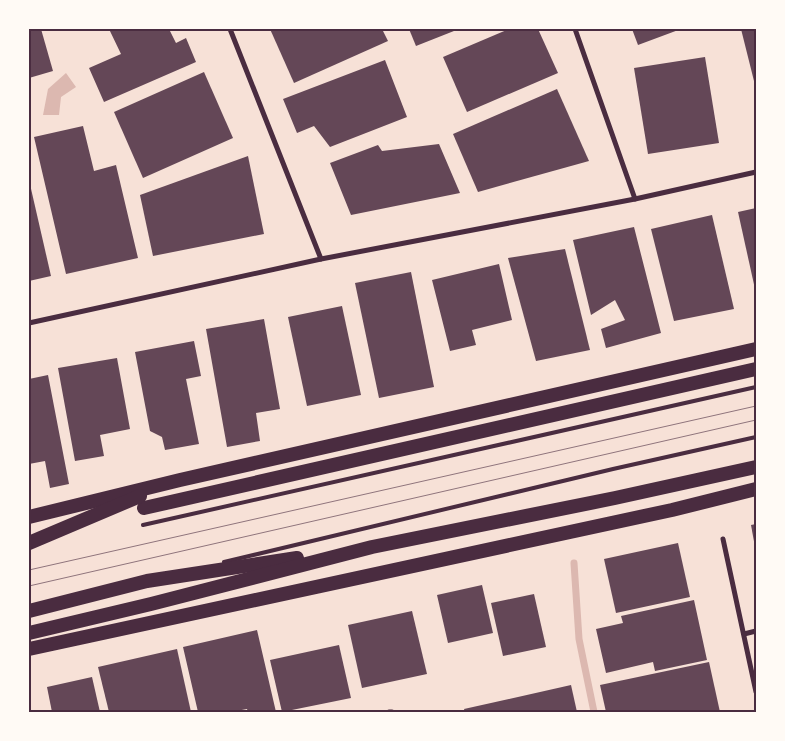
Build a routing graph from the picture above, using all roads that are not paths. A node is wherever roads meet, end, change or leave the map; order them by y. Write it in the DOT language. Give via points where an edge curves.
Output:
graph roads {
  1 [pos="230,29"];
  2 [pos="575,29"];
  3 [pos="756,172"];
  4 [pos="635,199"];
  5 [pos="321,259"];
  6 [pos="29,323"];
  7 [pos="756,348"];
  8 [pos="756,369"];
  9 [pos="756,387"];
  10 [pos="756,437"];
  11 [pos="756,467"];
  12 [pos="180,480"];
  13 [pos="756,489"];
  14 [pos="144,508"];
  15 [pos="29,517"];
  16 [pos="143,525"];
  17 [pos="723,539"];
  18 [pos="29,543"];
  19 [pos="372,547"];
  20 [pos="147,581"];
  21 [pos="29,611"];
  22 [pos="756,631"];
  23 [pos="29,633"];
  24 [pos="744,634"];
  25 [pos="29,649"];
  26 [pos="756,692"];
  1 -- 5 [label="street"];
  2 -- 4 [label="street"];
  3 -- 4 [label="street"];
  4 -- 5 [label="street"];
  5 -- 6 [label="street"];
  7 -- 12 [label="highway"];
  8 -- 14 [label="highway"];
  9 -- 16 [label="lane"];
  10 -- 20 [label="lane"];
  11 -- 19 [label="highway"];
  12 -- 15 [label="highway"];
  12 -- 18 [label="highway"];
  13 -- 25 [label="highway"];
  17 -- 24 [label="street"];
  19 -- 20 [label="highway"];
  19 -- 23 [label="highway"];
  20 -- 21 [label="highway"];
  22 -- 24 [label="street"];
  24 -- 26 [label="street"];
}
